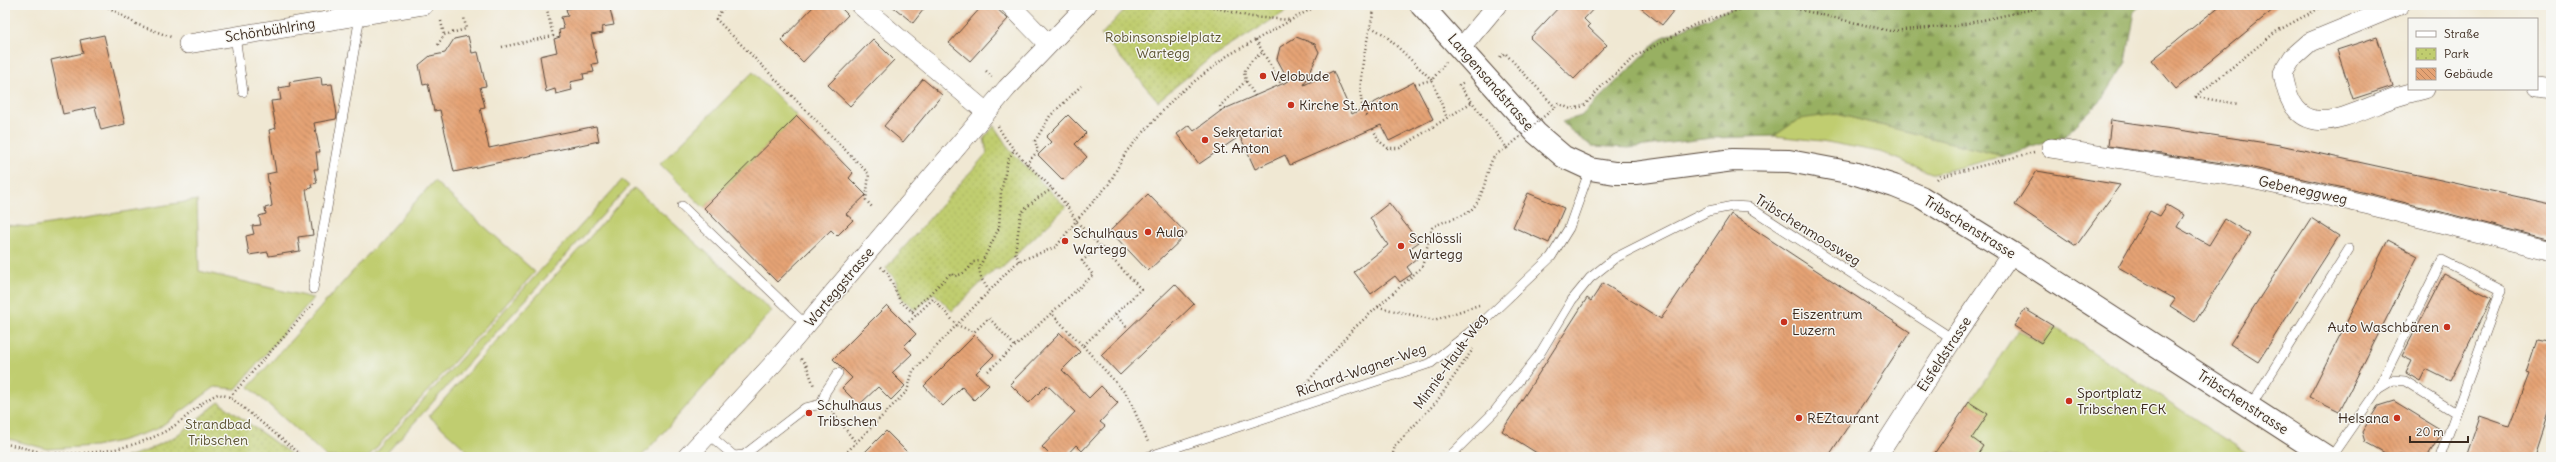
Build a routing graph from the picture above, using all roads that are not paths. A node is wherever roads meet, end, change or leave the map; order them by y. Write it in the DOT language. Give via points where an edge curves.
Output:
graph roads {
  1 [pos="424,5"];
  2 [pos="860,5"];
  3 [pos="1010,5"];
  4 [pos="1087,5"];
  5 [pos="1421,5"];
  6 [pos="1497,5"];
  7 [pos="2400,5"];
  8 [pos="360,16"];
  9 [pos="235,36"];
  10 [pos="188,44"];
  11 [pos="1048,44"];
  12 [pos="1454,54"];
  13 [pos="2538,87"];
  14 [pos="2551,89"];
  15 [pos="2421,90"];
  16 [pos="243,92"];
  17 [pos="986,112"];
  18 [pos="2051,148"];
  19 [pos="1564,157"];
  20 [pos="1590,169"];
  21 [pos="682,206"];
  22 [pos="2349,249"];
  23 [pos="2551,251"];
  24 [pos="2012,253"];
  25 [pos="313,289"];
  26 [pos="806,325"];
  27 [pos="1953,339"];
  28 [pos="838,373"];
  29 [pos="2378,388"];
  30 [pos="2250,407"];
  31 [pos="2456,413"];
  32 [pos="708,434"];
  33 [pos="1151,456"];
  34 [pos="687,457"];
  35 [pos="1449,457"];
  36 [pos="1877,457"];
  37 [pos="2327,457"];
  38 [pos="2331,457"];
  39 [pos="2440,457"];
  1 -- 8 [label="street, Schönbühlring"];
  2 -- 17 [label="street"];
  3 -- 11 [label="street"];
  4 -- 11 [label="street, Warteggstrasse"];
  5 -- 12 [label="street, Langensandstrasse"];
  6 -- 12 [label="street"];
  7 -- 15 [label="street" via="2310,42 2293,57 2283,74 2286,94 2297,112 2316,121 2340,119 2392,98"];
  8 -- 9 [label="street, Schönbühlring"];
  8 -- 25 [label="lane"];
  9 -- 10 [label="street, Schönbühlring"];
  9 -- 16 [label="lane"];
  11 -- 17 [label="street, Warteggstrasse"];
  12 -- 19 [label="street, Langensandstrasse"];
  13 -- 14 [label="street"];
  17 -- 26 [label="street, Warteggstrasse"];
  18 -- 23 [label="street, Gebeneggweg" via="2247,178 2369,204"];
  19 -- 20 [label="street, Tribschenstrasse"];
  20 -- 24 [label="street, Tribschenstrasse" via="1635,173 1733,160 1789,161 1853,173 1921,197"];
  20 -- 33 [label="lane, Richard-Wagner-Weg" via="1569,228 1551,257 1485,320 1431,363"];
  21 -- 26 [label="lane"];
  22 -- 30 [label="lane"];
  24 -- 27 [label="street, Eisfeldstrasse"];
  24 -- 30 [label="street, Tribschenstrasse"];
  26 -- 32 [label="street, Warteggstrasse"];
  27 -- 35 [label="lane, Tribschenmoosweg" via="1749,207 1733,206 1708,211 1615,258 1590,278 1572,300 1539,355 1494,412"];
  27 -- 36 [label="street, Eisfeldstrasse"];
  28 -- 32 [label="lane" via="823,401 805,408 744,454 734,456"];
  29 -- 31 [label="lane" via="2393,380 2405,381"];
  29 -- 31 [label="lane" via="2442,260 2501,290"];
  29 -- 38 [label="lane"];
  30 -- 37 [label="street, Tribschenstrasse"];
  31 -- 39 [label="lane"];
  32 -- 34 [label="street, Warteggstrasse"];
}
